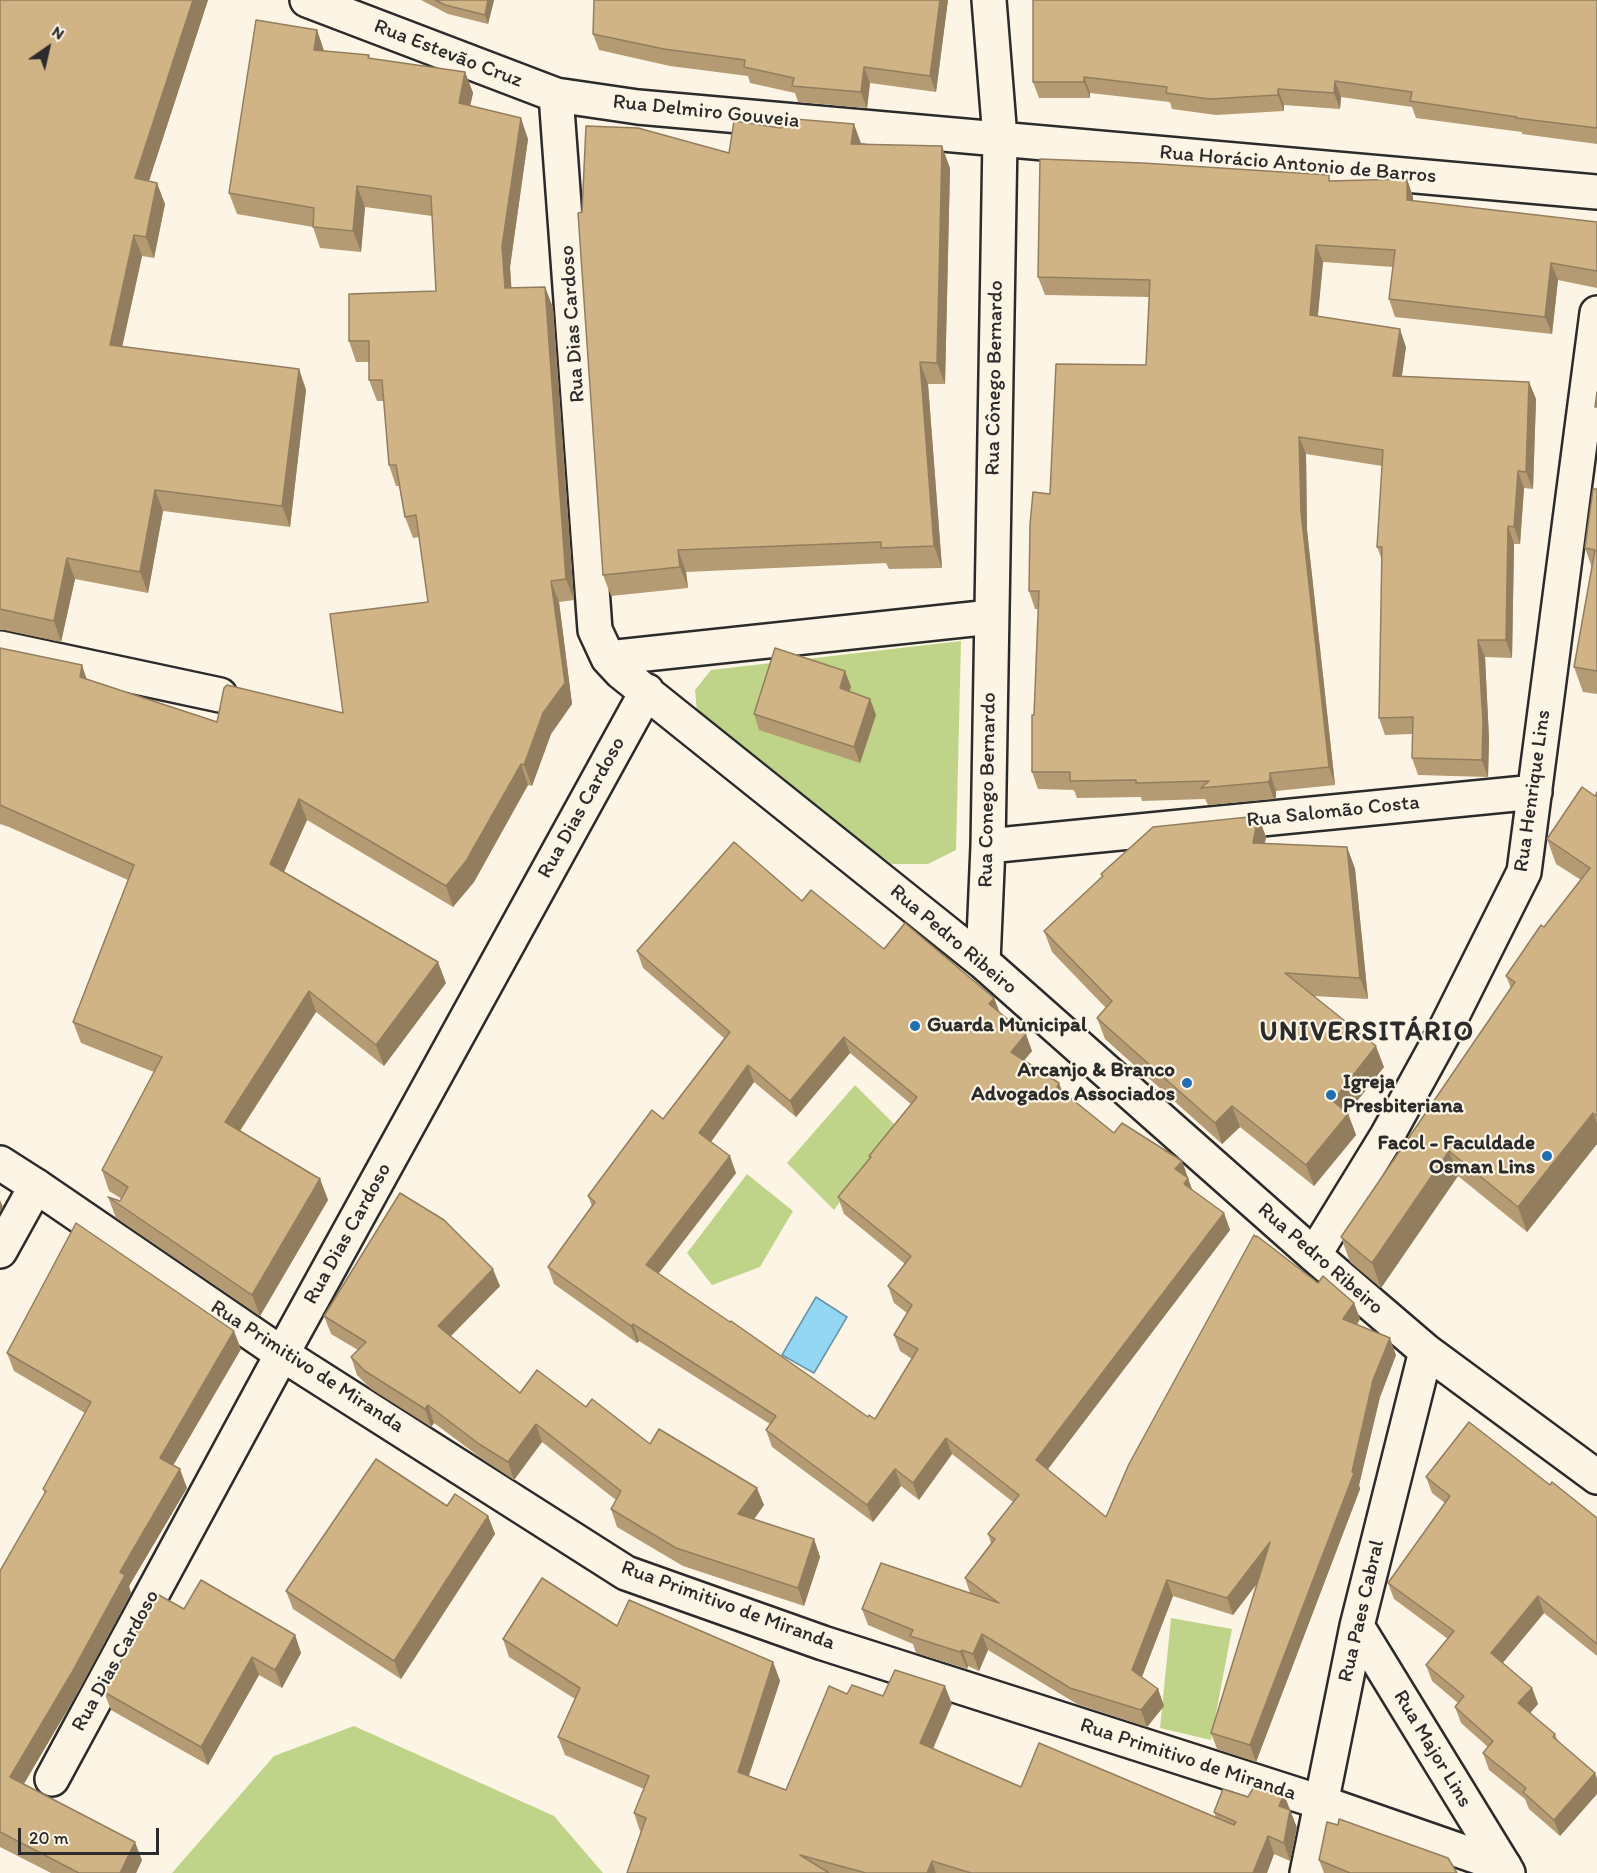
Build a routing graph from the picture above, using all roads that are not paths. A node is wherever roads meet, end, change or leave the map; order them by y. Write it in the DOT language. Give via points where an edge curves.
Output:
graph roads {
  1 [pos="307,0"];
  2 [pos="989,0"];
  3 [pos="556,95"];
  4 [pos="1000,138"];
  5 [pos="1597,192"];
  6 [pos="1597,313"];
  7 [pos="1589,444"];
  8 [pos="991,617"];
  9 [pos="0,648"];
  10 [pos="608,658"];
  11 [pos="647,691"];
  12 [pos="220,695"];
  13 [pos="1535,792"];
  14 [pos="988,846"];
  15 [pos="983,962"];
  16 [pos="0,1163"];
  17 [pos="36,1186"];
  18 [pos="0,1251"];
  19 [pos="1314,1255"];
  20 [pos="1426,1350"];
  21 [pos="282,1354"];
  22 [pos="1597,1477"];
  23 [pos="1357,1626"];
  24 [pos="52,1779"];
  25 [pos="1320,1802"];
  26 [pos="1506,1870"];
  27 [pos="1307,1873"];
  1 -- 3 [label="street, Rua Estevão Cruz"];
  2 -- 4 [label="street, Rua Cônego Bernardo"];
  3 -- 4 [label="street, Rua Delmiro Gouveia" via="638,107"];
  3 -- 10 [label="street, Rua Dias Cardoso" via="595,630"];
  4 -- 5 [label="street, Rua Horácio Antonio de Barros"];
  4 -- 8 [label="street, Rua Cônego Bernardo"];
  6 -- 7 [label="street, Rua Henrique Lins"];
  7 -- 13 [label="street, Rua Henrique Lins"];
  8 -- 10 [label="street"];
  8 -- 14 [label="street, Rua Conego Bernardo"];
  9 -- 12 [label="street"];
  10 -- 11 [label="street, Rua Pedro Ribeiro"];
  11 -- 15 [label="street, Rua Pedro Ribeiro"];
  11 -- 21 [label="street, Rua Dias Cardoso"];
  13 -- 14 [label="street, Rua Salomão Costa"];
  13 -- 19 [label="street, Rua Henrique Lins" via="1524,872 1387,1137"];
  14 -- 15 [label="street, Rua Conego Bernardo"];
  15 -- 19 [label="street, Rua Pedro Ribeiro"];
  16 -- 17 [label="street, Rua Primitivo de Miranda"];
  17 -- 18 [label="street"];
  17 -- 21 [label="street, Rua Primitivo de Miranda"];
  19 -- 20 [label="street, Rua Pedro Ribeiro"];
  20 -- 22 [label="street, Rua Pedro Ribeiro"];
  20 -- 23 [label="street, Rua Paes Cabral"];
  21 -- 24 [label="street, Rua Dias Cardoso"];
  21 -- 25 [label="street, Rua Primitivo de Miranda" via="626,1573 823,1643"];
  23 -- 25 [label="street, Rua Paes Cabral"];
  23 -- 26 [label="street, Rua Major Lins"];
  25 -- 26 [label="street, Rua Primitivo de Miranda"];
  25 -- 27 [label="street, Rua Paes Cabral"];
}
